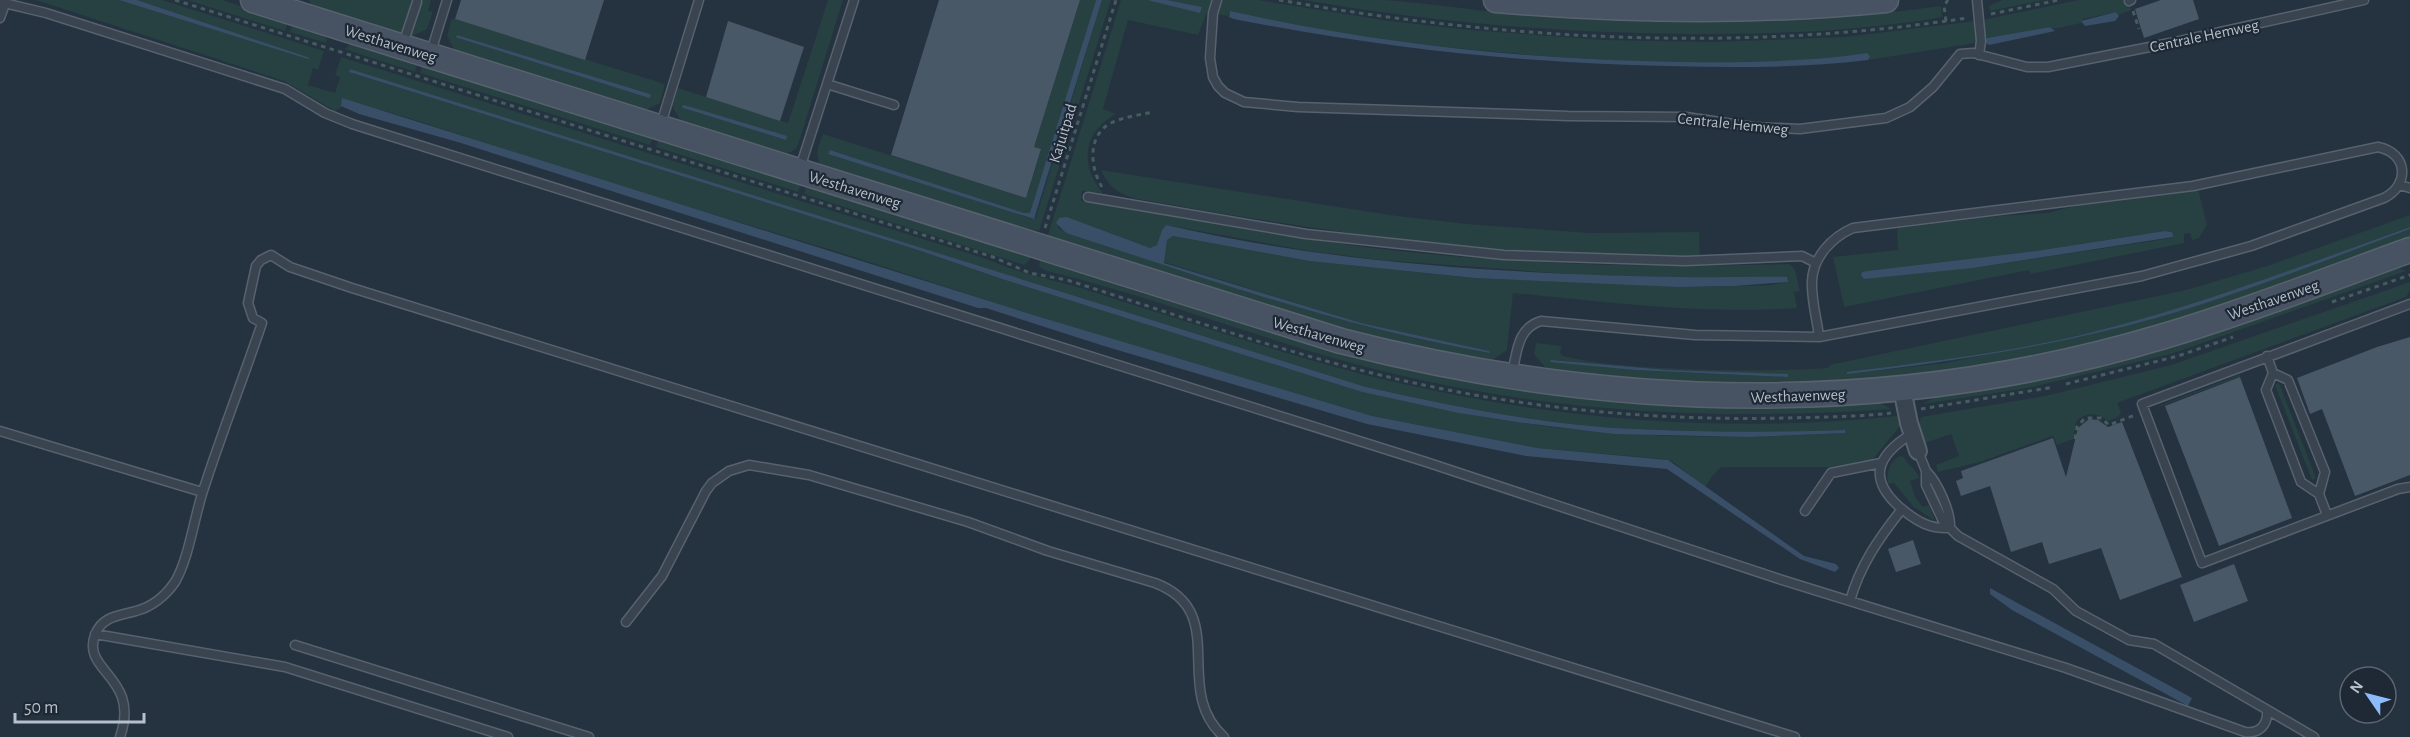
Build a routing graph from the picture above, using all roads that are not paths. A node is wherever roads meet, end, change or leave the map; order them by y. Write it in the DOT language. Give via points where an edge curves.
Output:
graph roads {
  1 [pos="253,0"];
  2 [pos="447,0"];
  3 [pos="699,0"];
  4 [pos="854,0"];
  5 [pos="1217,0"];
  6 [pos="1496,0"];
  7 [pos="1886,0"];
  8 [pos="1977,0"];
  9 [pos="2364,0"];
  10 [pos="417,2"];
  11 [pos="2,3"];
  12 [pos="294,6"];
  13 [pos="0,18"];
  14 [pos="403,47"];
  15 [pos="430,55"];
  16 [pos="1979,55"];
  17 [pos="827,84"];
  18 [pos="894,105"];
  19 [pos="660,128"];
  20 [pos="800,172"];
  21 [pos="2399,185"];
  22 [pos="2410,188"];
  23 [pos="1088,197"];
  24 [pos="2410,251"];
  25 [pos="1816,263"];
  26 [pos="2410,304"];
  27 [pos="1819,337"];
  28 [pos="2267,356"];
  29 [pos="2273,373"];
  30 [pos="1511,378"];
  31 [pos="1902,389"];
  32 [pos="0,431"];
  33 [pos="1913,433"];
  34 [pos="1918,451"];
  35 [pos="1881,463"];
  36 [pos="2410,488"];
  37 [pos="202,492"];
  38 [pos="2319,494"];
  39 [pos="1902,509"];
  40 [pos="1806,512"];
  41 [pos="2327,515"];
  42 [pos="1950,528"];
  43 [pos="1850,601"];
  44 [pos="626,622"];
  45 [pos="95,634"];
  46 [pos="295,645"];
  47 [pos="2267,711"];
  48 [pos="120,737"];
  49 [pos="508,737"];
  50 [pos="589,737"];
  51 [pos="1224,737"];
  52 [pos="1796,737"];
  53 [pos="2314,737"];
  1 -- 12 [label="street, Westhavenweg"];
  2 -- 15 [label="lane"];
  3 -- 19 [label="lane"];
  4 -- 17 [label="lane"];
  5 -- 16 [label="lane, Centrale Hemweg" via="1210,58 1218,86 1244,102 1298,107 1568,117 1686,117 1800,129 1886,118 1923,98 1960,54"];
  6 -- 7 [label="street" via="1632,9 1706,9"];
  8 -- 16 [label="lane"];
  9 -- 16 [label="lane, Centrale Hemweg" via="2048,68 2026,67"];
  10 -- 14 [label="lane"];
  11 -- 13 [label="lane"];
  11 -- 43 [label="lane" via="46,13 285,89 351,124 1426,462"];
  12 -- 14 [label="street, Westhavenweg"];
  14 -- 15 [label="street, Westhavenweg"];
  15 -- 19 [label="street, Westhavenweg"];
  17 -- 18 [label="lane"];
  17 -- 20 [label="lane"];
  19 -- 20 [label="street, Westhavenweg"];
  20 -- 30 [label="street, Westhavenweg" via="1341,341 1414,360"];
  21 -- 22 [label="lane"];
  21 -- 25 [label="lane" via="2403,172 2398,158 2378,147 2193,186 1861,225 1833,239"];
  21 -- 27 [label="lane" via="2384,198 2286,234 2142,276"];
  23 -- 25 [label="lane" via="1306,234 1492,254 1685,261 1802,256"];
  24 -- 31 [label="street, Westhavenweg" via="2160,337 2030,369"];
  25 -- 27 [label="lane" via="1812,281"];
  26 -- 28 [label="lane"];
  27 -- 30 [label="lane" via="1695,335 1541,321 1528,327 1521,338"];
  28 -- 29 [label="lane"];
  28 -- 41 [label="lane" via="2142,404 2144,411 2202,563"];
  29 -- 38 [label="lane" via="2266,390 2301,482"];
  29 -- 38 [label="lane" via="2288,380 2325,472"];
  30 -- 31 [label="street, Westhavenweg" via="1692,396 1817,395"];
  31 -- 33 [label="street"];
  32 -- 37 [label="lane"];
  33 -- 34 [label="street"];
  33 -- 35 [label="lane" via="1891,449"];
  34 -- 42 [label="lane" via="1926,471 1926,485 1943,522"];
  35 -- 39 [label="lane" via="1882,486"];
  35 -- 40 [label="lane" via="1831,473"];
  36 -- 41 [label="lane"];
  37 -- 45 [label="lane" via="183,565 173,584 148,607 106,620"];
  37 -- 52 [label="lane" via="262,323 253,318 249,309 256,266 271,255 290,267 352,288"];
  38 -- 41 [label="lane"];
  39 -- 42 [label="lane" via="1923,525"];
  39 -- 43 [label="lane" via="1870,553"];
  42 -- 47 [label="lane" via="1964,540 2053,589 2076,611 2129,640 2154,645"];
  43 -- 47 [label="lane" via="2066,668 2245,732 2253,733 2263,727"];
  44 -- 51 [label="lane" via="662,576 706,491 720,477 749,465 809,475 968,522 1172,591 1186,604 1196,624 1199,693 1214,727"];
  45 -- 48 [label="lane" via="95,658 118,685 125,703"];
  45 -- 49 [label="lane" via="285,667"];
  46 -- 50 [label="lane"];
  47 -- 53 [label="lane"];
}
